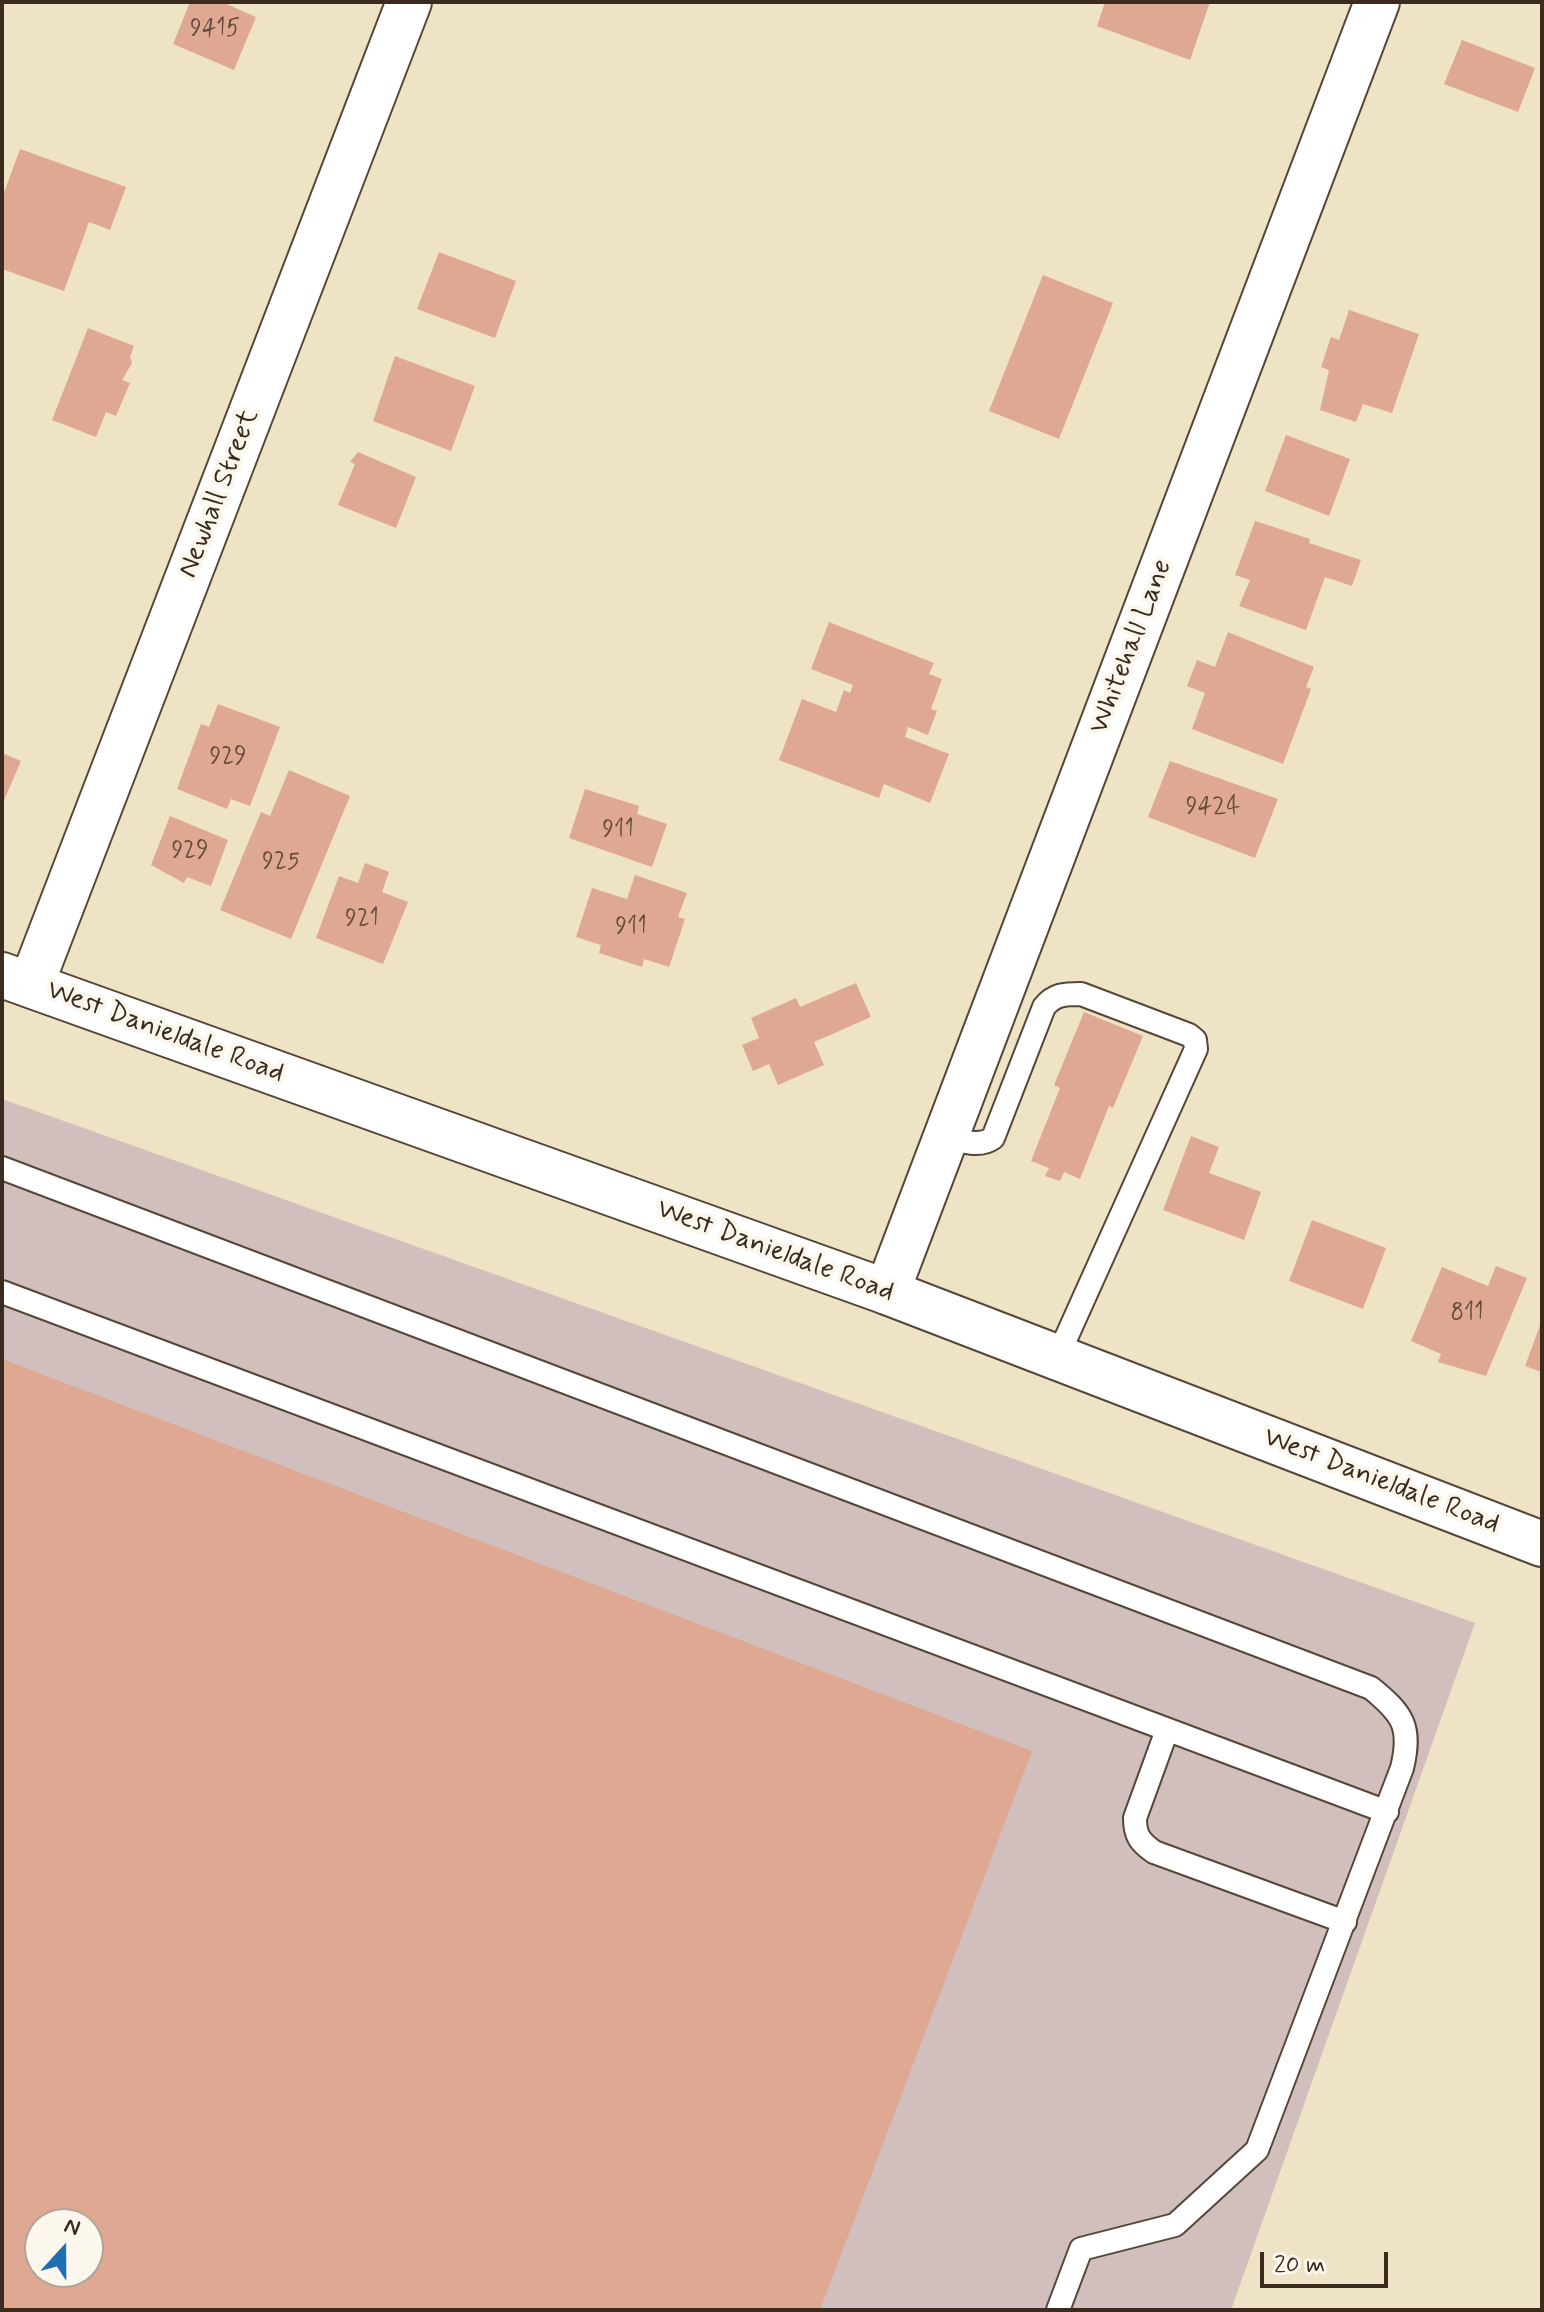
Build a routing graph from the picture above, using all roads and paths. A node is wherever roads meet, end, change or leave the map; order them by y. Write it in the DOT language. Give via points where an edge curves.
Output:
graph roads {
  1 [pos="409,2"];
  2 [pos="1377,2"];
  3 [pos="17,980"];
  4 [pos="946,1136"];
  5 [pos="2,1168"];
  6 [pos="2,1292"];
  7 [pos="887,1292"];
  8 [pos="1057,1358"];
  9 [pos="1542,1544"];
  10 [pos="1167,1730"];
  11 [pos="1387,1812"];
  12 [pos="1345,1922"];
  13 [pos="1058,2310"];
  1 -- 3 [label="street, Newhall Street"];
  2 -- 4 [label="street, Whitehall Lane"];
  3 -- 7 [label="street, West Danieldale Road"];
  4 -- 7 [label="street, Whitehall Lane"];
  4 -- 8 [label="lane" via="968,1143 993,1138 1050,999 1081,994 1195,1040 1196,1049"];
  5 -- 11 [label="lane" via="1371,1688 1405,1722 1408,1745"];
  6 -- 10 [label="lane"];
  7 -- 8 [label="street, West Danieldale Road"];
  8 -- 9 [label="street, West Danieldale Road"];
  10 -- 11 [label="lane"];
  10 -- 12 [label="lane" via="1135,1818 1141,1842 1154,1852"];
  11 -- 12 [label="lane"];
  12 -- 13 [label="lane" via="1257,2150 1175,2225 1081,2249"];
}
